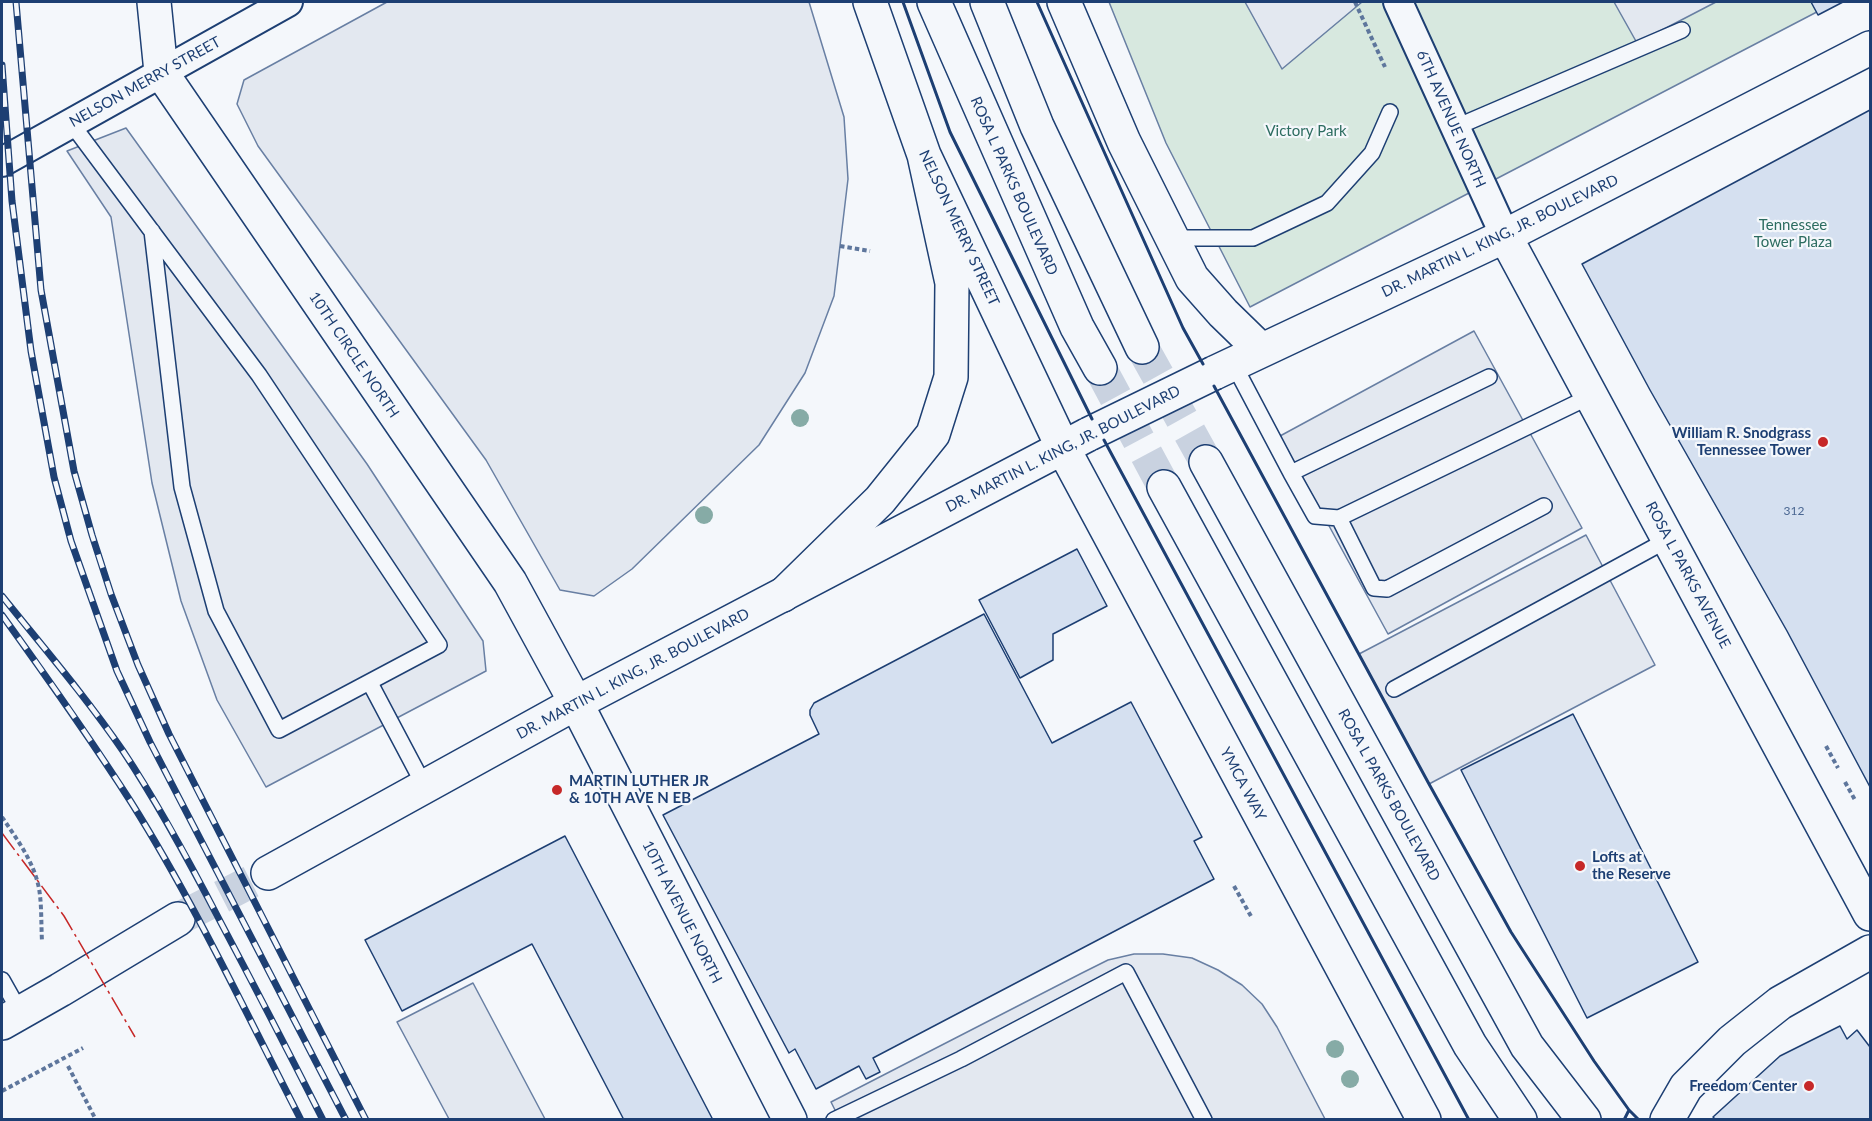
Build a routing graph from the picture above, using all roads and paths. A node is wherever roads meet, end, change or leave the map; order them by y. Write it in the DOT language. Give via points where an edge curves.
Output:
graph roads {
  1 [pos="154,2"];
  2 [pos="288,2"];
  3 [pos="870,2"];
  4 [pos="934,2"];
  5 [pos="987,2"];
  6 [pos="1064,2"];
  7 [pos="1354,2"];
  8 [pos="1398,2"];
  9 [pos="1682,30"];
  10 [pos="1870,48"];
  11 [pos="1385,67"];
  12 [pos="161,72"];
  13 [pos="1390,112"];
  14 [pos="72,123"];
  15 [pos="1454,128"];
  16 [pos="924,155"];
  17 [pos="2,162"];
  18 [pos="152,231"];
  19 [pos="1505,236"];
  20 [pos="1171,238"];
  21 [pos="840,246"];
  22 [pos="870,251"];
  23 [pos="1142,347"];
  24 [pos="1236,362"];
  25 [pos="1100,368"];
  26 [pos="1489,376"];
  27 [pos="1591,396"];
  28 [pos="1076,441"];
  29 [pos="1206,462"];
  30 [pos="1291,473"];
  31 [pos="1164,487"];
  32 [pos="1544,506"];
  33 [pos="1339,518"];
  34 [pos="1669,540"];
  35 [pos="783,595"];
  36 [pos="370,683"];
  37 [pos="1394,689"];
  38 [pos="576,704"];
  39 [pos="1826,746"];
  40 [pos="1838,768"];
  41 [pos="1845,782"];
  42 [pos="424,787"];
  43 [pos="1855,800"];
  44 [pos="2,817"];
  45 [pos="268,873"];
  46 [pos="1234,886"];
  47 [pos="1870,914"];
  48 [pos="1251,918"];
  49 [pos="178,919"];
  50 [pos="42,941"];
  51 [pos="1870,952"];
  52 [pos="2,980"];
  53 [pos="11,1017"];
  54 [pos="1470,1045"];
  55 [pos="83,1048"];
  56 [pos="68,1066"];
  57 [pos="2,1091"];
  58 [pos="96,1119"];
  59 [pos="790,1119"];
  60 [pos="834,1119"];
  61 [pos="1204,1119"];
  62 [pos="1424,1119"];
  63 [pos="1502,1119"];
  64 [pos="1520,1119"];
  65 [pos="1584,1119"];
  66 [pos="1667,1119"];
  1 -- 12 [label="main road, 10TH CIRCLE NORTH"];
  2 -- 12 [label="street, NELSON MERRY STREET"];
  3 -- 16 [label="main road, NELSON MERRY STREET"];
  4 -- 25 [label="main road, ROSA L PARKS BOULEVARD" via="1077,327"];
  5 -- 23 [label="main road" via="1037,126"];
  6 -- 20 [label="main road" via="1124,142"];
  7 -- 11 [label="path"];
  8 -- 15 [label="street, 6TH AVENUE NORTH"];
  9 -- 15 [label="lane"];
  10 -- 19 [label="main road, DR. MARTIN L. KING, JR. BOULEVARD"];
  12 -- 14 [label="street, NELSON MERRY STREET"];
  12 -- 38 [label="main road, 10TH CIRCLE NORTH" via="510,582"];
  13 -- 20 [label="lane" via="1372,153 1328,202 1253,238"];
  14 -- 17 [label="street, NELSON MERRY STREET"];
  14 -- 18 [label="lane"];
  15 -- 19 [label="street, 6TH AVENUE NORTH"];
  16 -- 28 [label="main road, NELSON MERRY STREET"];
  16 -- 35 [label="main road" via="952,283 951,376 933,434 880,500"];
  18 -- 36 [label="lane" via="259,375 439,645"];
  18 -- 36 [label="lane" via="182,487 216,611 279,730"];
  19 -- 24 [label="main road, DR. MARTIN L. KING, JR. BOULEVARD"];
  19 -- 27 [label="main road, ROSA L PARKS AVENUE"];
  20 -- 24 [label="main road"];
  21 -- 22 [label="path"];
  24 -- 28 [label="main road, DR. MARTIN L. KING, JR. BOULEVARD, bridge"];
  24 -- 30 [label="lane"];
  26 -- 30 [label="lane"];
  27 -- 33 [label="lane"];
  27 -- 34 [label="main road, ROSA L PARKS AVENUE"];
  28 -- 35 [label="main road, DR. MARTIN L. KING, JR. BOULEVARD"];
  28 -- 62 [label="main road, YMCA WAY"];
  29 -- 65 [label="main road, ROSA L PARKS BOULEVARD" via="1527,1046"];
  30 -- 33 [label="lane" via="1315,516"];
  31 -- 54 [label="main road"];
  32 -- 33 [label="lane" via="1388,589 1374,588"];
  34 -- 37 [label="lane"];
  34 -- 47 [label="main road, ROSA L PARKS AVENUE"];
  35 -- 38 [label="main road, DR. MARTIN L. KING, JR. BOULEVARD"];
  36 -- 42 [label="lane"];
  38 -- 42 [label="main road, DR. MARTIN L. KING, JR. BOULEVARD"];
  38 -- 59 [label="main road, 10TH AVENUE NORTH"];
  39 -- 40 [label="path"];
  41 -- 43 [label="path"];
  42 -- 45 [label="main road, DR. MARTIN L. KING, JR. BOULEVARD"];
  44 -- 50 [label="path" via="39,886"];
  46 -- 48 [label="path"];
  49 -- 53 [label="main road"];
  51 -- 66 [label="main road" via="1780,1003 1732,1041 1686,1087"];
  52 -- 53 [label="lane"];
  54 -- 63 [label="main road"];
  54 -- 64 [label="main road"];
  55 -- 57 [label="path"];
  56 -- 58 [label="path"];
  60 -- 61 [label="lane" via="961,1059 1126,972"];
}
